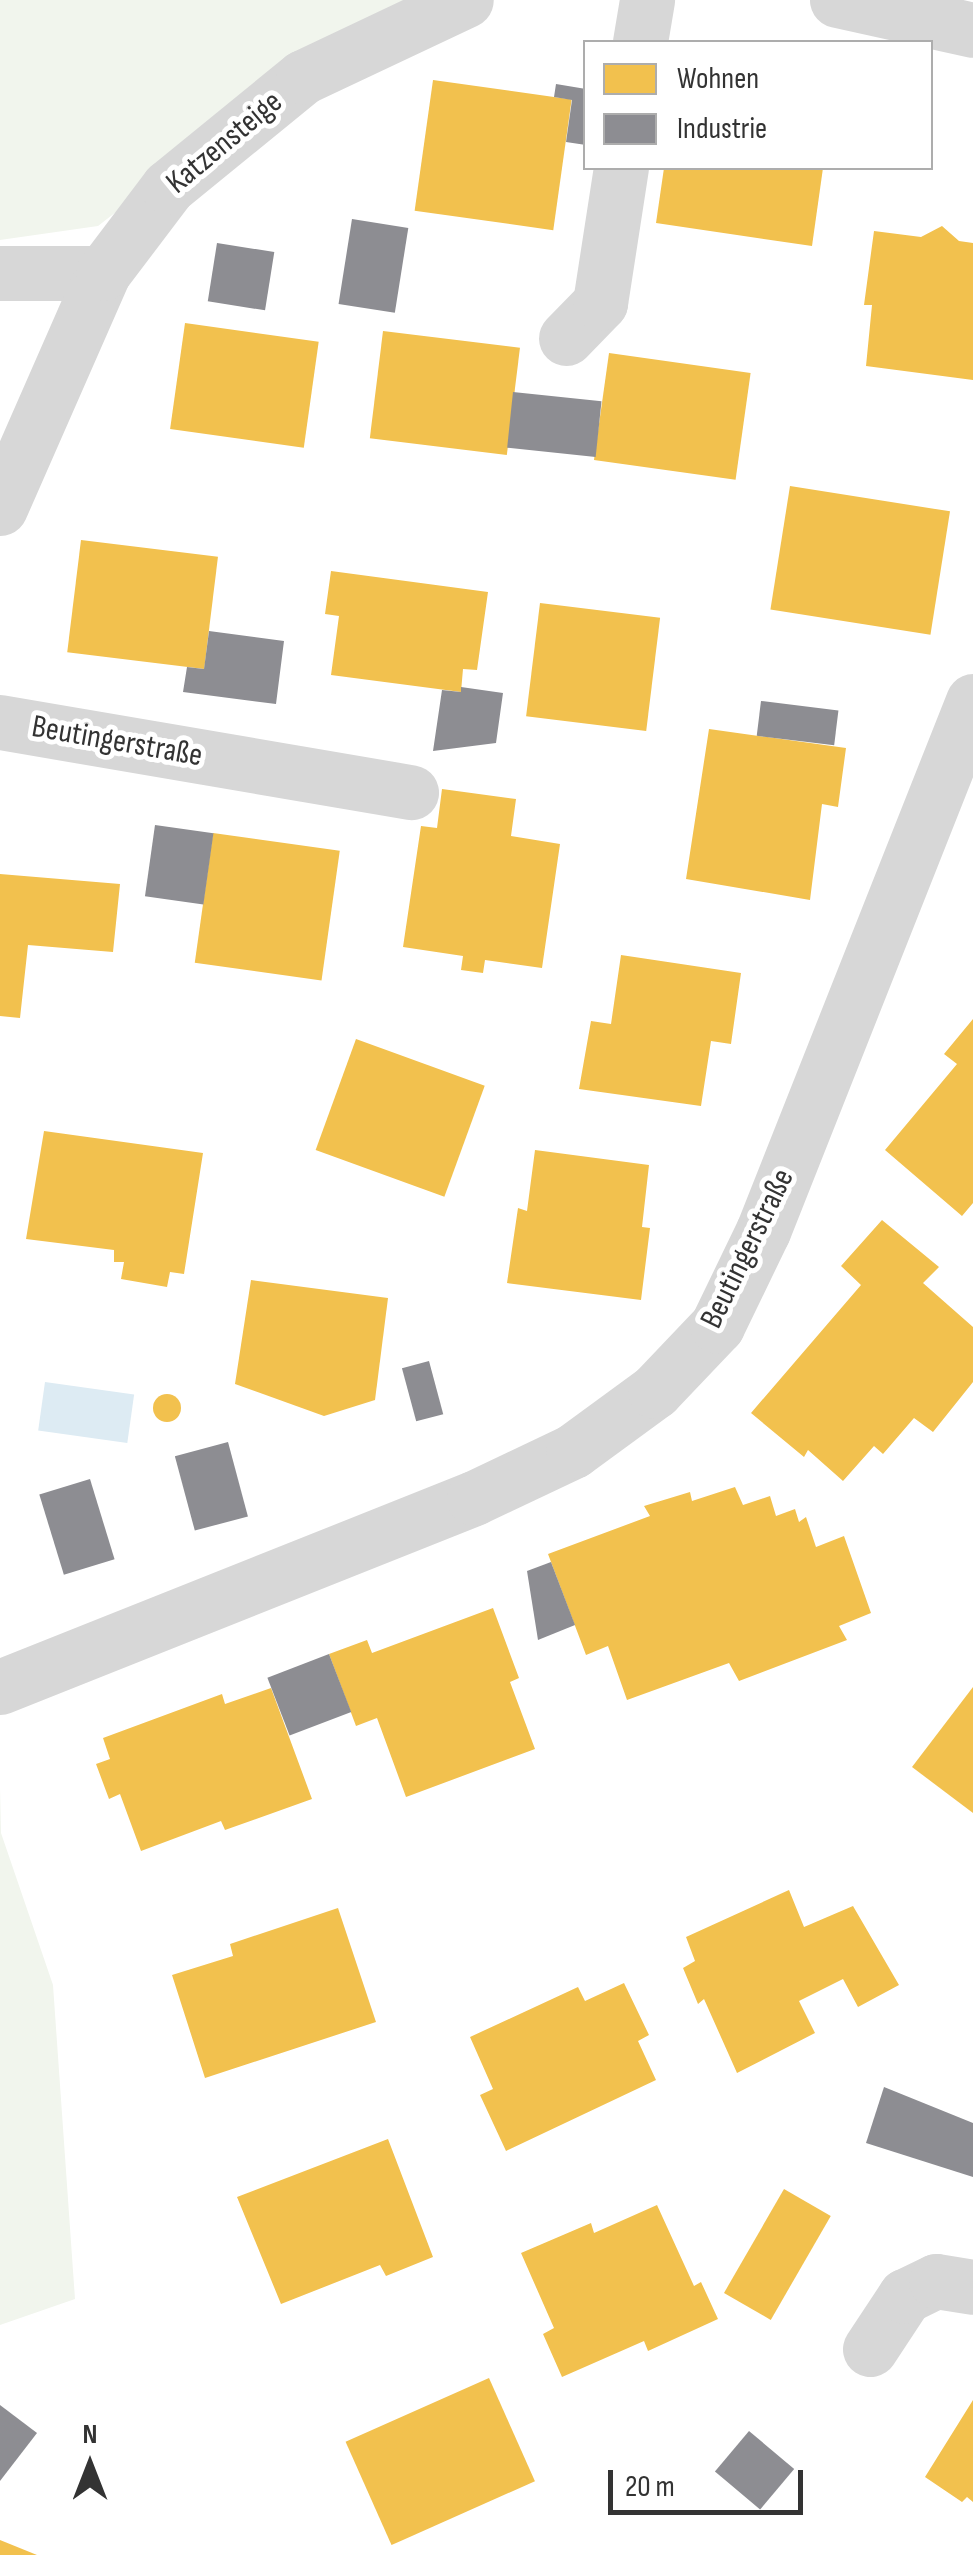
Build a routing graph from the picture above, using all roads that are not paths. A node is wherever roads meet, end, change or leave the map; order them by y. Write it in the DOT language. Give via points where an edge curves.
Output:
graph roads {
  1 [pos="466,0"];
  2 [pos="646,0"];
  3 [pos="837,0"];
  4 [pos="973,30"];
  5 [pos="640,40"];
  6 [pos="621,170"];
  7 [pos="0,273"];
  8 [pos="103,273"];
  9 [pos="566,338"];
  10 [pos="0,508"];
  11 [pos="973,700"];
  12 [pos="0,722"];
  13 [pos="410,792"];
  14 [pos="0,1688"];
  15 [pos="973,2287"];
  16 [pos="870,2349"];
  1 -- 8 [label="street, Katzensteige" via="304,77 168,187"];
  2 -- 5 [label="street"];
  3 -- 4 [label="street"];
  6 -- 9 [label="street" via="600,303"];
  7 -- 8 [label="street"];
  8 -- 10 [label="street"];
  11 -- 14 [label="street, Beutingerstraße" via="763,1231 717,1326 655,1392 574,1451 474,1498"];
  12 -- 13 [label="street, Beutingerstraße"];
  15 -- 16 [label="street" via="936,2281 905,2296"];
}
